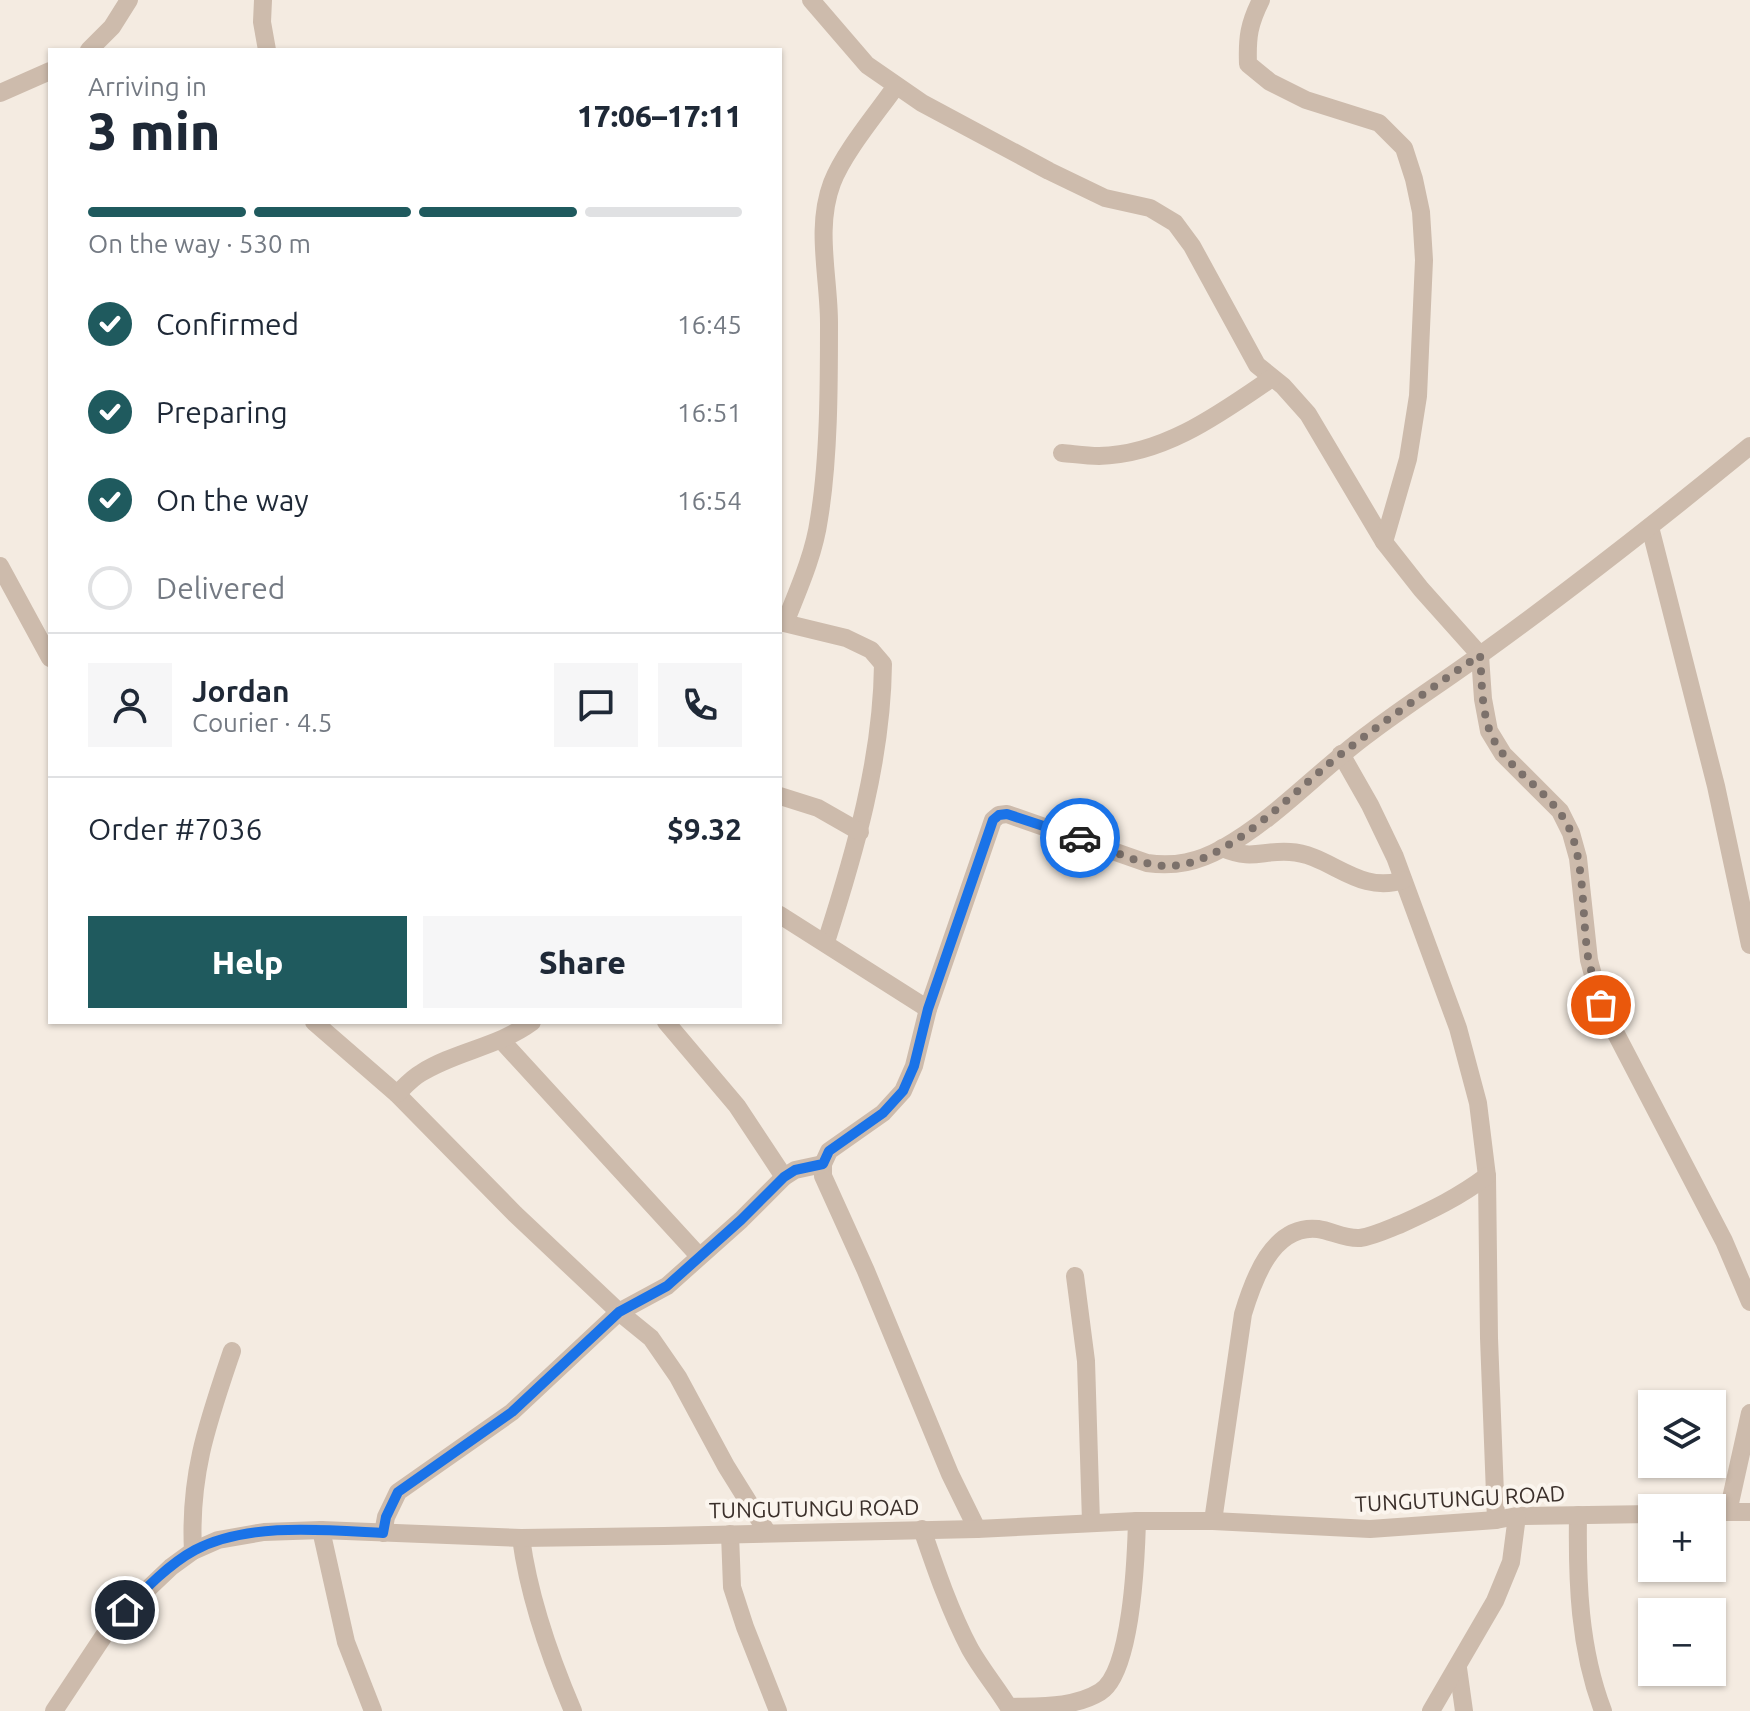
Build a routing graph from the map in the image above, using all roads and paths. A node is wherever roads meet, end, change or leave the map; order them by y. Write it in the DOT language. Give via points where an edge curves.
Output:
graph roads {
  1 [pos="129,0"];
  2 [pos="263,0"];
  3 [pos="811,0"];
  4 [pos="1261,0"];
  5 [pos="91,48"];
  6 [pos="267,48"];
  7 [pos="48,72"];
  8 [pos="896,86"];
  9 [pos="0,93"];
  10 [pos="1272,378"];
  11 [pos="1750,446"];
  12 [pos="1062,453"];
  13 [pos="1650,527"];
  14 [pos="1384,542"];
  15 [pos="0,566"];
  16 [pos="782,623"];
  17 [pos="48,654"];
  18 [pos="1480,655"];
  19 [pos="1341,754"];
  20 [pos="782,797"];
  21 [pos="860,832"];
  22 [pos="1222,848"];
  23 [pos="1403,880"];
  24 [pos="782,916"];
  25 [pos="826,942"];
  26 [pos="1750,945"];
  27 [pos="928,1009"];
  28 [pos="316,1024"];
  29 [pos="529,1024"];
  30 [pos="668,1024"];
  31 [pos="502,1041"];
  32 [pos="397,1094"];
  33 [pos="823,1164"];
  34 [pos="1487,1176"];
  35 [pos="784,1177"];
  36 [pos="699,1256"];
  37 [pos="1075,1276"];
  38 [pos="1750,1302"];
  39 [pos="619,1312"];
  40 [pos="232,1351"];
  41 [pos="1750,1413"];
  42 [pos="1725,1494"];
  43 [pos="1726,1512"];
  44 [pos="1750,1512"];
  45 [pos="1638,1514"];
  46 [pos="1578,1515"];
  47 [pos="1517,1516"];
  48 [pos="1496,1520"];
  49 [pos="1137,1521"];
  50 [pos="1213,1521"];
  51 [pos="1091,1522"];
  52 [pos="922,1529"];
  53 [pos="977,1529"];
  54 [pos="321,1530"];
  55 [pos="767,1532"];
  56 [pos="383,1533"];
  57 [pos="730,1534"];
  58 [pos="521,1538"];
  59 [pos="193,1551"];
  60 [pos="1458,1668"];
  61 [pos="1101,1692"];
  62 [pos="1010,1709"];
  63 [pos="54,1711"];
  64 [pos="373,1711"];
  65 [pos="573,1711"];
  66 [pos="778,1711"];
  67 [pos="1108,1711"];
  68 [pos="1431,1711"];
  69 [pos="1464,1711"];
  70 [pos="1603,1711"];
  1 -- 5 [label="street"];
  2 -- 6 [label="street"];
  3 -- 8 [label="street" via="867,65"];
  4 -- 14 [label="street" via="1247,38 1248,64 1306,100 1379,123 1404,148 1414,179 1424,260 1418,396 1408,459"];
  7 -- 9 [label="street"];
  8 -- 10 [label="street" via="1049,171 1105,198 1150,208 1175,223 1240,338"];
  8 -- 16 [label="street" via="832,183 824,226 829,346 819,520 805,573"];
  10 -- 12 [label="street" via="1174,438 1100,456"];
  10 -- 14 [label="street" via="1308,414"];
  11 -- 13 [label="street"];
  13 -- 18 [label="street"];
  13 -- 26 [label="street"];
  14 -- 18 [label="street"];
  15 -- 17 [label="street"];
  16 -- 21 [label="street" via="846,638 871,650 883,664"];
  18 -- 19 [label="street"];
  18 -- 38 [label="street" via="1489,731 1503,754 1560,811 1571,833 1589,960 1601,1005 1724,1241"];
  19 -- 22 [label="street"];
  19 -- 23 [label="street"];
  20 -- 21 [label="street" via="818,808"];
  21 -- 25 [label="street"];
  22 -- 23 [label="street" via="1249,856 1291,852 1374,883"];
  22 -- 27 [label="street" via="1190,863 1147,863 999,815"];
  23 -- 34 [label="street" via="1458,1028 1478,1103"];
  24 -- 25 [label="street"];
  25 -- 27 [label="street"];
  27 -- 33 [label="street" via="903,1091 883,1113 829,1151"];
  28 -- 32 [label="street"];
  29 -- 31 [label="street"];
  30 -- 35 [label="street" via="737,1106"];
  31 -- 32 [label="street" via="435,1065"];
  31 -- 36 [label="street"];
  32 -- 39 [label="street"];
  33 -- 35 [label="street"];
  33 -- 53 [label="street" via="823,1176"];
  34 -- 48 [label="street"];
  34 -- 50 [label="street" via="1440,1208 1382,1232 1347,1238 1316,1229 1295,1233 1272,1248 1243,1314"];
  35 -- 36 [label="street"];
  36 -- 39 [label="street" via="667,1286"];
  37 -- 51 [label="street" via="1086,1361"];
  39 -- 55 [label="street" via="651,1338 678,1377"];
  39 -- 56 [label="street" via="512,1412 398,1492"];
  40 -- 59 [label="street" via="195,1473"];
  41 -- 42 [label="street"];
  43 -- 44 [label="street"];
  45 -- 46 [label="street, TUNGUTUNGU ROAD"];
  46 -- 47 [label="street, TUNGUTUNGU ROAD"];
  46 -- 70 [label="street" via="1583,1632"];
  47 -- 48 [label="street, TUNGUTUNGU ROAD"];
  47 -- 60 [label="street" via="1511,1562"];
  48 -- 50 [label="street, TUNGUTUNGU ROAD" via="1370,1529"];
  49 -- 50 [label="street, TUNGUTUNGU ROAD"];
  49 -- 51 [label="street, TUNGUTUNGU ROAD"];
  49 -- 61 [label="street" via="1136,1569 1123,1654 1113,1682"];
  51 -- 53 [label="street, TUNGUTUNGU ROAD"];
  52 -- 53 [label="street, TUNGUTUNGU ROAD"];
  52 -- 55 [label="street, TUNGUTUNGU ROAD"];
  52 -- 62 [label="street" via="969,1647"];
  54 -- 56 [label="street, TUNGUTUNGU ROAD"];
  54 -- 59 [label="street, TUNGUTUNGU ROAD" via="264,1532 218,1540"];
  54 -- 64 [label="street" via="346,1642"];
  55 -- 57 [label="street, TUNGUTUNGU ROAD"];
  56 -- 58 [label="street, TUNGUTUNGU ROAD"];
  57 -- 58 [label="street, TUNGUTUNGU ROAD"];
  57 -- 66 [label="street" via="732,1587"];
  58 -- 65 [label="street" via="535,1608"];
  59 -- 63 [label="street, TUNGUTUNGU ROAD" via="113,1622"];
  60 -- 68 [label="street"];
  60 -- 69 [label="street"];
  61 -- 62 [label="street" via="1077,1702"];
  61 -- 67 [label="street"];
}
